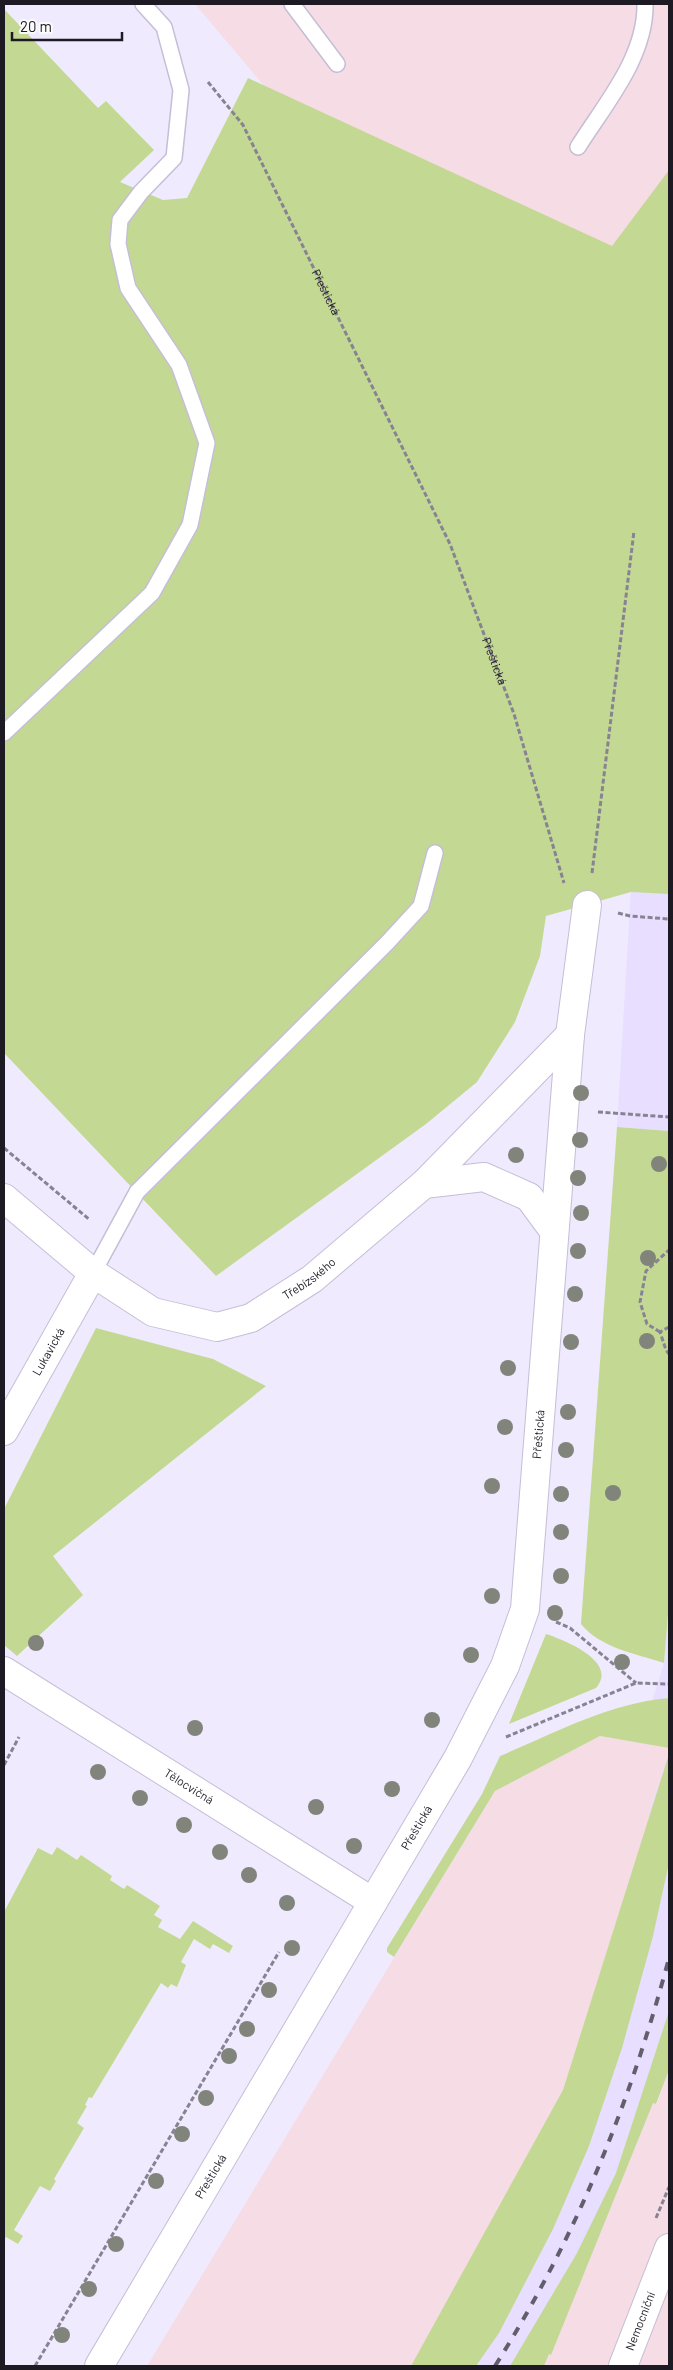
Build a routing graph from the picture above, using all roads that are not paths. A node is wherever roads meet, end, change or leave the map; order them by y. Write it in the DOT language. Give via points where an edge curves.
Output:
graph roads {
  1 [pos="143,4"];
  2 [pos="292,4"];
  3 [pos="644,4"];
  4 [pos="337,64"];
  5 [pos="578,147"];
  6 [pos="4,733"];
  7 [pos="435,854"];
  8 [pos="587,906"];
  9 [pos="570,1035"];
  10 [pos="424,1184"];
  11 [pos="4,1198"];
  12 [pos="554,1231"];
  13 [pos="93,1273"];
  14 [pos="4,1431"];
  15 [pos="4,1671"];
  16 [pos="372,1902"];
  17 [pos="669,2248"];
  18 [pos="99,2366"];
  19 [pos="623,2366"];
  1 -- 6 [label="lane" via="164,27 181,90 174,158 141,192 120,220 118,244 128,288 178,364 207,443 190,525 152,593"];
  2 -- 4 [label="lane"];
  3 -- 5 [label="lane" via="645,19 629,67"];
  7 -- 13 [label="lane" via="421,906 137,1192"];
  8 -- 9 [label="street, Přeštická"];
  9 -- 10 [label="street, Třebízského"];
  9 -- 12 [label="street, Přeštická"];
  10 -- 12 [label="street" via="484,1177 529,1198"];
  10 -- 13 [label="street, Třebízského" via="312,1279 251,1318 217,1327 153,1312"];
  11 -- 13 [label="street, Třebízského"];
  12 -- 16 [label="street, Přeštická" via="526,1609 506,1666 458,1758"];
  13 -- 14 [label="street, Lukavická"];
  15 -- 16 [label="street, Tělocvičná"];
  16 -- 18 [label="street, Přeštická" via="347,1950"];
  17 -- 19 [label="street, Nemocniční"];
}
